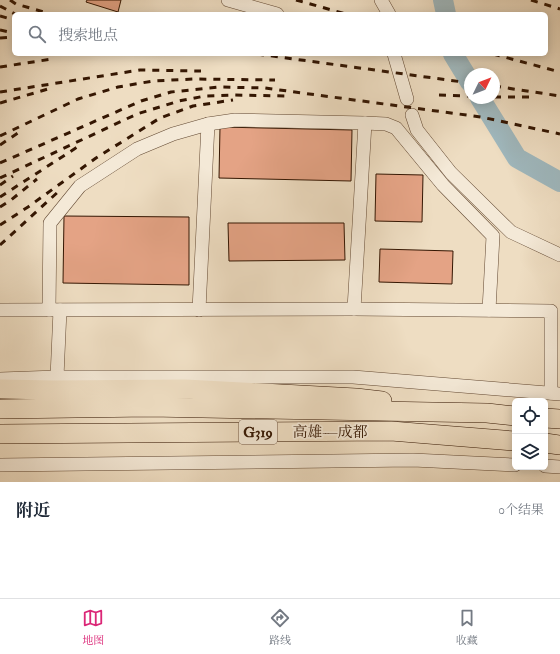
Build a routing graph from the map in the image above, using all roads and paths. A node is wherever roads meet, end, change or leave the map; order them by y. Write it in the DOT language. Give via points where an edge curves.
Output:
graph roads {
  1 [pos="228,0"];
  2 [pos="381,0"];
  3 [pos="269,12"];
  4 [pos="388,12"];
  5 [pos="394,56"];
  6 [pos="407,99"];
  7 [pos="412,115"];
  8 [pos="364,123"];
  9 [pos="208,124"];
  10 [pos="560,255"];
  11 [pos="354,309"];
  12 [pos="0,310"];
  13 [pos="54,310"];
  14 [pos="199,310"];
  15 [pos="489,310"];
  16 [pos="57,377"];
  17 [pos="0,379"];
  18 [pos="0,389"];
  19 [pos="555,394"];
  20 [pos="0,409"];
  21 [pos="486,413"];
  22 [pos="512,416"];
  23 [pos="548,418"];
  24 [pos="560,419"];
  25 [pos="138,433"];
  26 [pos="0,434"];
  27 [pos="512,441"];
  28 [pos="548,443"];
  29 [pos="560,445"];
  30 [pos="0,446"];
  31 [pos="512,465"];
  32 [pos="0,466"];
  33 [pos="548,466"];
  34 [pos="560,467"];
  1 -- 3 [label="street"];
  2 -- 4 [label="street"];
  5 -- 6 [label="street"];
  7 -- 10 [label="street" via="417,130 451,173 511,232"];
  8 -- 9 [label="street" via="235,120"];
  8 -- 11 [label="street"];
  8 -- 15 [label="street" via="386,124 396,128 443,185 493,236"];
  9 -- 13 [label="street" via="173,134 138,149 80,186 50,223"];
  9 -- 14 [label="street"];
  11 -- 14 [label="street"];
  11 -- 15 [label="street"];
  12 -- 13 [label="street"];
  13 -- 14 [label="street"];
  13 -- 16 [label="street"];
  15 -- 19 [label="street" via="551,311"];
  16 -- 17 [label="street"];
  16 -- 19 [label="street" via="353,377"];
  18 -- 21 [label="highway" via="208,390 356,398"];
  20 -- 21 [label="highway, 高雄—成都 / G319" via="150,407"];
  21 -- 22 [label="highway, 高雄—成都 / G319"];
  23 -- 24 [label="highway"];
  25 -- 26 [label="highway, 高雄—成都 / G319"];
  25 -- 27 [label="highway, 高雄—成都 / G319" via="391,431"];
  25 -- 30 [label="highway"];
  28 -- 29 [label="highway"];
  31 -- 32 [label="street" via="413,460"];
  33 -- 34 [label="street"];
}
